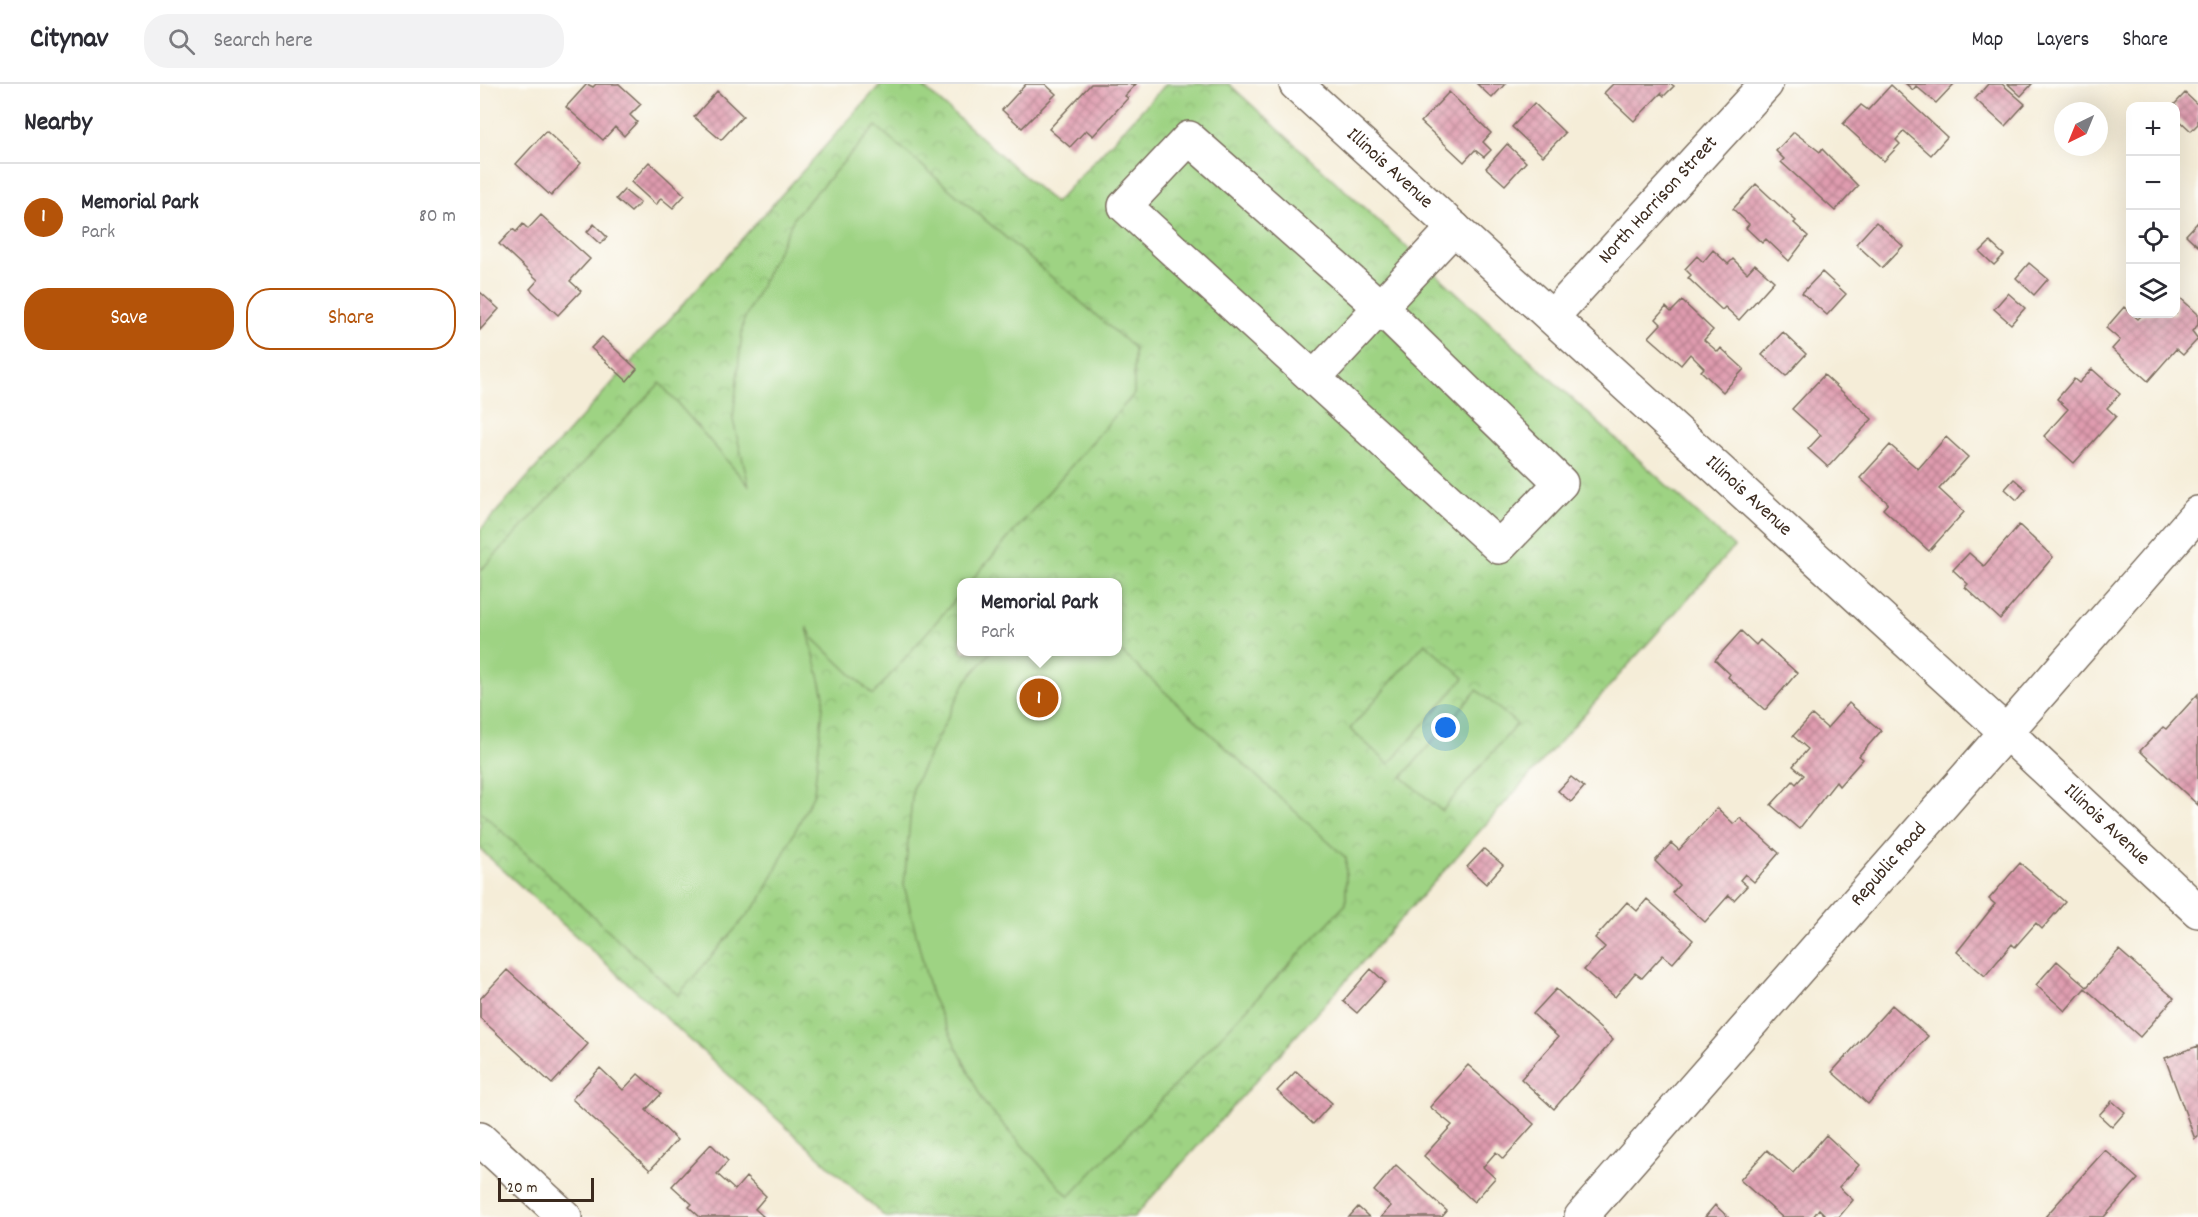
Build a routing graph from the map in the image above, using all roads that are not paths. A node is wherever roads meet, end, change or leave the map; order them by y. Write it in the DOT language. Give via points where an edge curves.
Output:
graph roads {
  1 [pos="1766,84"];
  2 [pos="1314,90"];
  3 [pos="1454,228"];
  4 [pos="1379,306"];
  5 [pos="1552,317"];
  6 [pos="1314,378"];
  7 [pos="2198,513"];
  8 [pos="2006,732"];
  9 [pos="2198,911"];
  10 [pos="480,1139"];
  11 [pos="564,1217"];
  12 [pos="1581,1217"];
  1 -- 5 [label="street, North Harrison Street"];
  2 -- 3 [label="street, Illinois Avenue"];
  3 -- 4 [label="street"];
  3 -- 5 [label="street, Illinois Avenue"];
  4 -- 6 [label="street"];
  4 -- 6 [label="street" via="1562,483 1499,547"];
  4 -- 6 [label="street" via="1189,138 1125,206"];
  5 -- 8 [label="street, Illinois Avenue"];
  7 -- 8 [label="street, Republic Road"];
  8 -- 9 [label="street, Illinois Avenue"];
  8 -- 12 [label="street, Republic Road"];
  10 -- 11 [label="street"];
}
